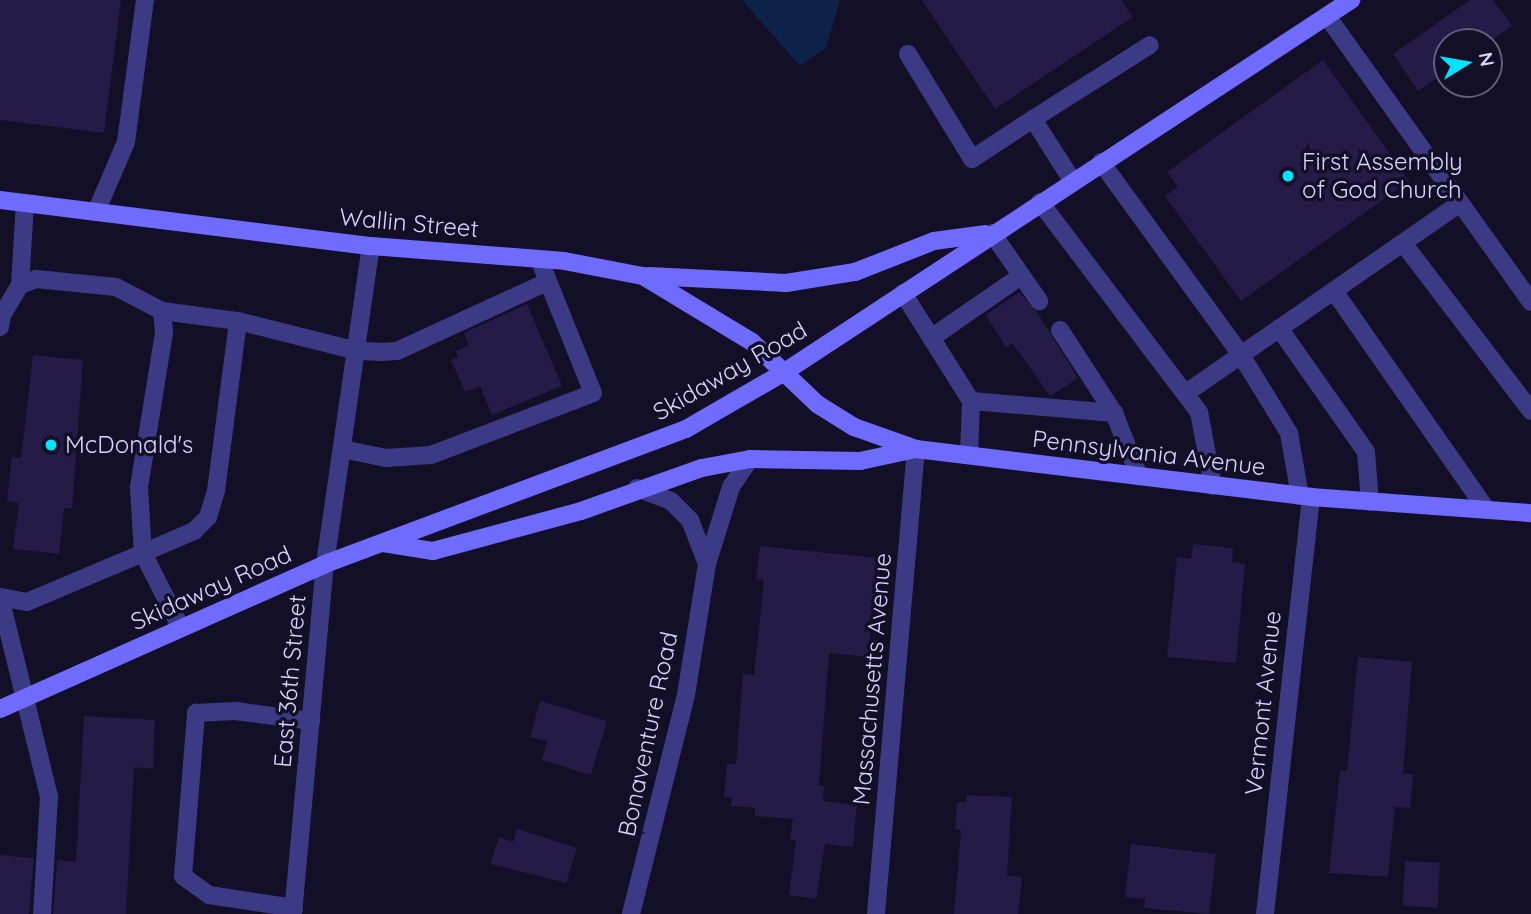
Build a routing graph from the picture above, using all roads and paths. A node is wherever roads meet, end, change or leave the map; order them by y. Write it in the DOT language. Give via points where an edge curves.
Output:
graph roads {
  1 [pos="145,0"];
  2 [pos="1351,0"];
  3 [pos="1327,16"];
  4 [pos="1150,45"];
  5 [pos="908,54"];
  6 [pos="1033,119"];
  7 [pos="1101,162"];
  8 [pos="1072,180"];
  9 [pos="0,200"];
  10 [pos="1040,202"];
  11 [pos="25,203"];
  12 [pos="1460,203"];
  13 [pos="96,212"];
  14 [pos="992,233"];
  15 [pos="1403,243"];
  16 [pos="371,246"];
  17 [pos="539,259"];
  18 [pos="643,276"];
  19 [pos="1021,276"];
  20 [pos="547,282"];
  21 [pos="20,285"];
  22 [pos="1334,290"];
  23 [pos="903,293"];
  24 [pos="1039,301"];
  25 [pos="1531,302"];
  26 [pos="162,311"];
  27 [pos="238,321"];
  28 [pos="0,327"];
  29 [pos="1279,328"];
  30 [pos="1060,330"];
  31 [pos="931,338"];
  32 [pos="357,351"];
  33 [pos="1241,355"];
  34 [pos="783,373"];
  35 [pos="1186,393"];
  36 [pos="971,401"];
  37 [pos="1531,411"];
  38 [pos="1114,413"];
  39 [pos="342,449"];
  40 [pos="916,449"];
  41 [pos="969,455"];
  42 [pos="750,458"];
  43 [pos="1139,476"];
  44 [pos="1213,486"];
  45 [pos="637,488"];
  46 [pos="1305,497"];
  47 [pos="1370,502"];
  48 [pos="1486,509"];
  49 [pos="1531,513"];
  50 [pos="382,543"];
  51 [pos="143,553"];
  52 [pos="326,564"];
  53 [pos="707,564"];
  54 [pos="0,597"];
  55 [pos="181,628"];
  56 [pos="27,696"];
  57 [pos="0,709"];
  58 [pos="311,721"];
  59 [pos="294,911"];
  60 [pos="42,914"];
  61 [pos="631,914"];
  62 [pos="876,914"];
  63 [pos="1265,914"];
  1 -- 13 [label="street" via="126,142"];
  2 -- 3 [label="main road, Skidaway Road"];
  3 -- 7 [label="main road, Skidaway Road"];
  3 -- 12 [label="street"];
  4 -- 6 [label="street"];
  5 -- 6 [label="street" via="972,159"];
  6 -- 8 [label="street"];
  7 -- 8 [label="main road, Skidaway Road"];
  7 -- 33 [label="street, Vermont Avenue"];
  8 -- 10 [label="main road, Skidaway Road"];
  9 -- 11 [label="main road, Wallin Street"];
  10 -- 14 [label="main road, Skidaway Road"];
  10 -- 35 [label="street" via="1117,309"];
  11 -- 13 [label="main road, Wallin Street"];
  11 -- 21 [label="street"];
  12 -- 15 [label="street"];
  12 -- 25 [label="street"];
  13 -- 16 [label="main road, Wallin Street"];
  14 -- 18 [label="main road" via="934,241 855,272 786,283 713,283"];
  14 -- 19 [label="street"];
  14 -- 23 [label="main road, Skidaway Road"];
  15 -- 22 [label="street"];
  15 -- 37 [label="street"];
  16 -- 17 [label="main road, Wallin Street"];
  16 -- 32 [label="street, East 36th Street"];
  17 -- 18 [label="main road, Wallin Street"];
  17 -- 20 [label="street"];
  18 -- 34 [label="main road, Wallin Street" via="752,342"];
  19 -- 24 [label="street"];
  19 -- 31 [label="street"];
  20 -- 32 [label="street" via="397,351"];
  20 -- 39 [label="street" via="593,393 431,455 386,458"];
  21 -- 26 [label="street" via="36,279 116,287"];
  21 -- 28 [label="street"];
  22 -- 29 [label="street"];
  22 -- 48 [label="street"];
  23 -- 31 [label="street"];
  23 -- 34 [label="main road, Skidaway Road"];
  26 -- 27 [label="street"];
  26 -- 51 [label="street" via="164,331 139,487"];
  27 -- 32 [label="street"];
  27 -- 51 [label="street" via="216,491 208,517 194,531"];
  29 -- 33 [label="street"];
  29 -- 47 [label="street" via="1366,452"];
  30 -- 38 [label="street"];
  31 -- 36 [label="street"];
  32 -- 39 [label="street, East 36th Street"];
  33 -- 35 [label="street"];
  33 -- 46 [label="street, Vermont Avenue" via="1289,433"];
  34 -- 40 [label="main road, Pennsylvania Avenue" via="817,404 854,427"];
  34 -- 50 [label="main road, Skidaway Road" via="687,429"];
  35 -- 44 [label="street" via="1199,411"];
  36 -- 38 [label="street"];
  36 -- 41 [label="street"];
  38 -- 43 [label="street"];
  39 -- 52 [label="street, East 36th Street"];
  40 -- 41 [label="main road, Pennsylvania Avenue"];
  40 -- 42 [label="main road" via="860,461"];
  40 -- 62 [label="street, Massachusetts Avenue"];
  41 -- 43 [label="main road, Pennsylvania Avenue"];
  42 -- 45 [label="main road"];
  42 -- 53 [label="street, Bonaventure Road" via="731,487"];
  43 -- 44 [label="main road, Pennsylvania Avenue"];
  44 -- 46 [label="main road, Pennsylvania Avenue"];
  45 -- 50 [label="main road" via="581,511 433,551"];
  45 -- 53 [label="street" via="671,501 690,520"];
  46 -- 47 [label="main road, Pennsylvania Avenue"];
  46 -- 63 [label="street, Vermont Avenue"];
  47 -- 48 [label="main road, Pennsylvania Avenue"];
  48 -- 49 [label="main road, Pennsylvania Avenue"];
  50 -- 52 [label="main road, Skidaway Road"];
  51 -- 54 [label="street" via="27,602"];
  51 -- 55 [label="street"];
  52 -- 55 [label="main road, Skidaway Road"];
  52 -- 58 [label="street, East 36th Street"];
  53 -- 61 [label="street, Bonaventure Road" via="686,695"];
  54 -- 56 [label="street"];
  55 -- 56 [label="main road, Skidaway Road"];
  56 -- 57 [label="main road, Skidaway Road"];
  56 -- 60 [label="street" via="49,797"];
  58 -- 59 [label="street, East 36th Street"];
  58 -- 59 [label="street" via="234,710 196,713 183,876 209,895"];
}
